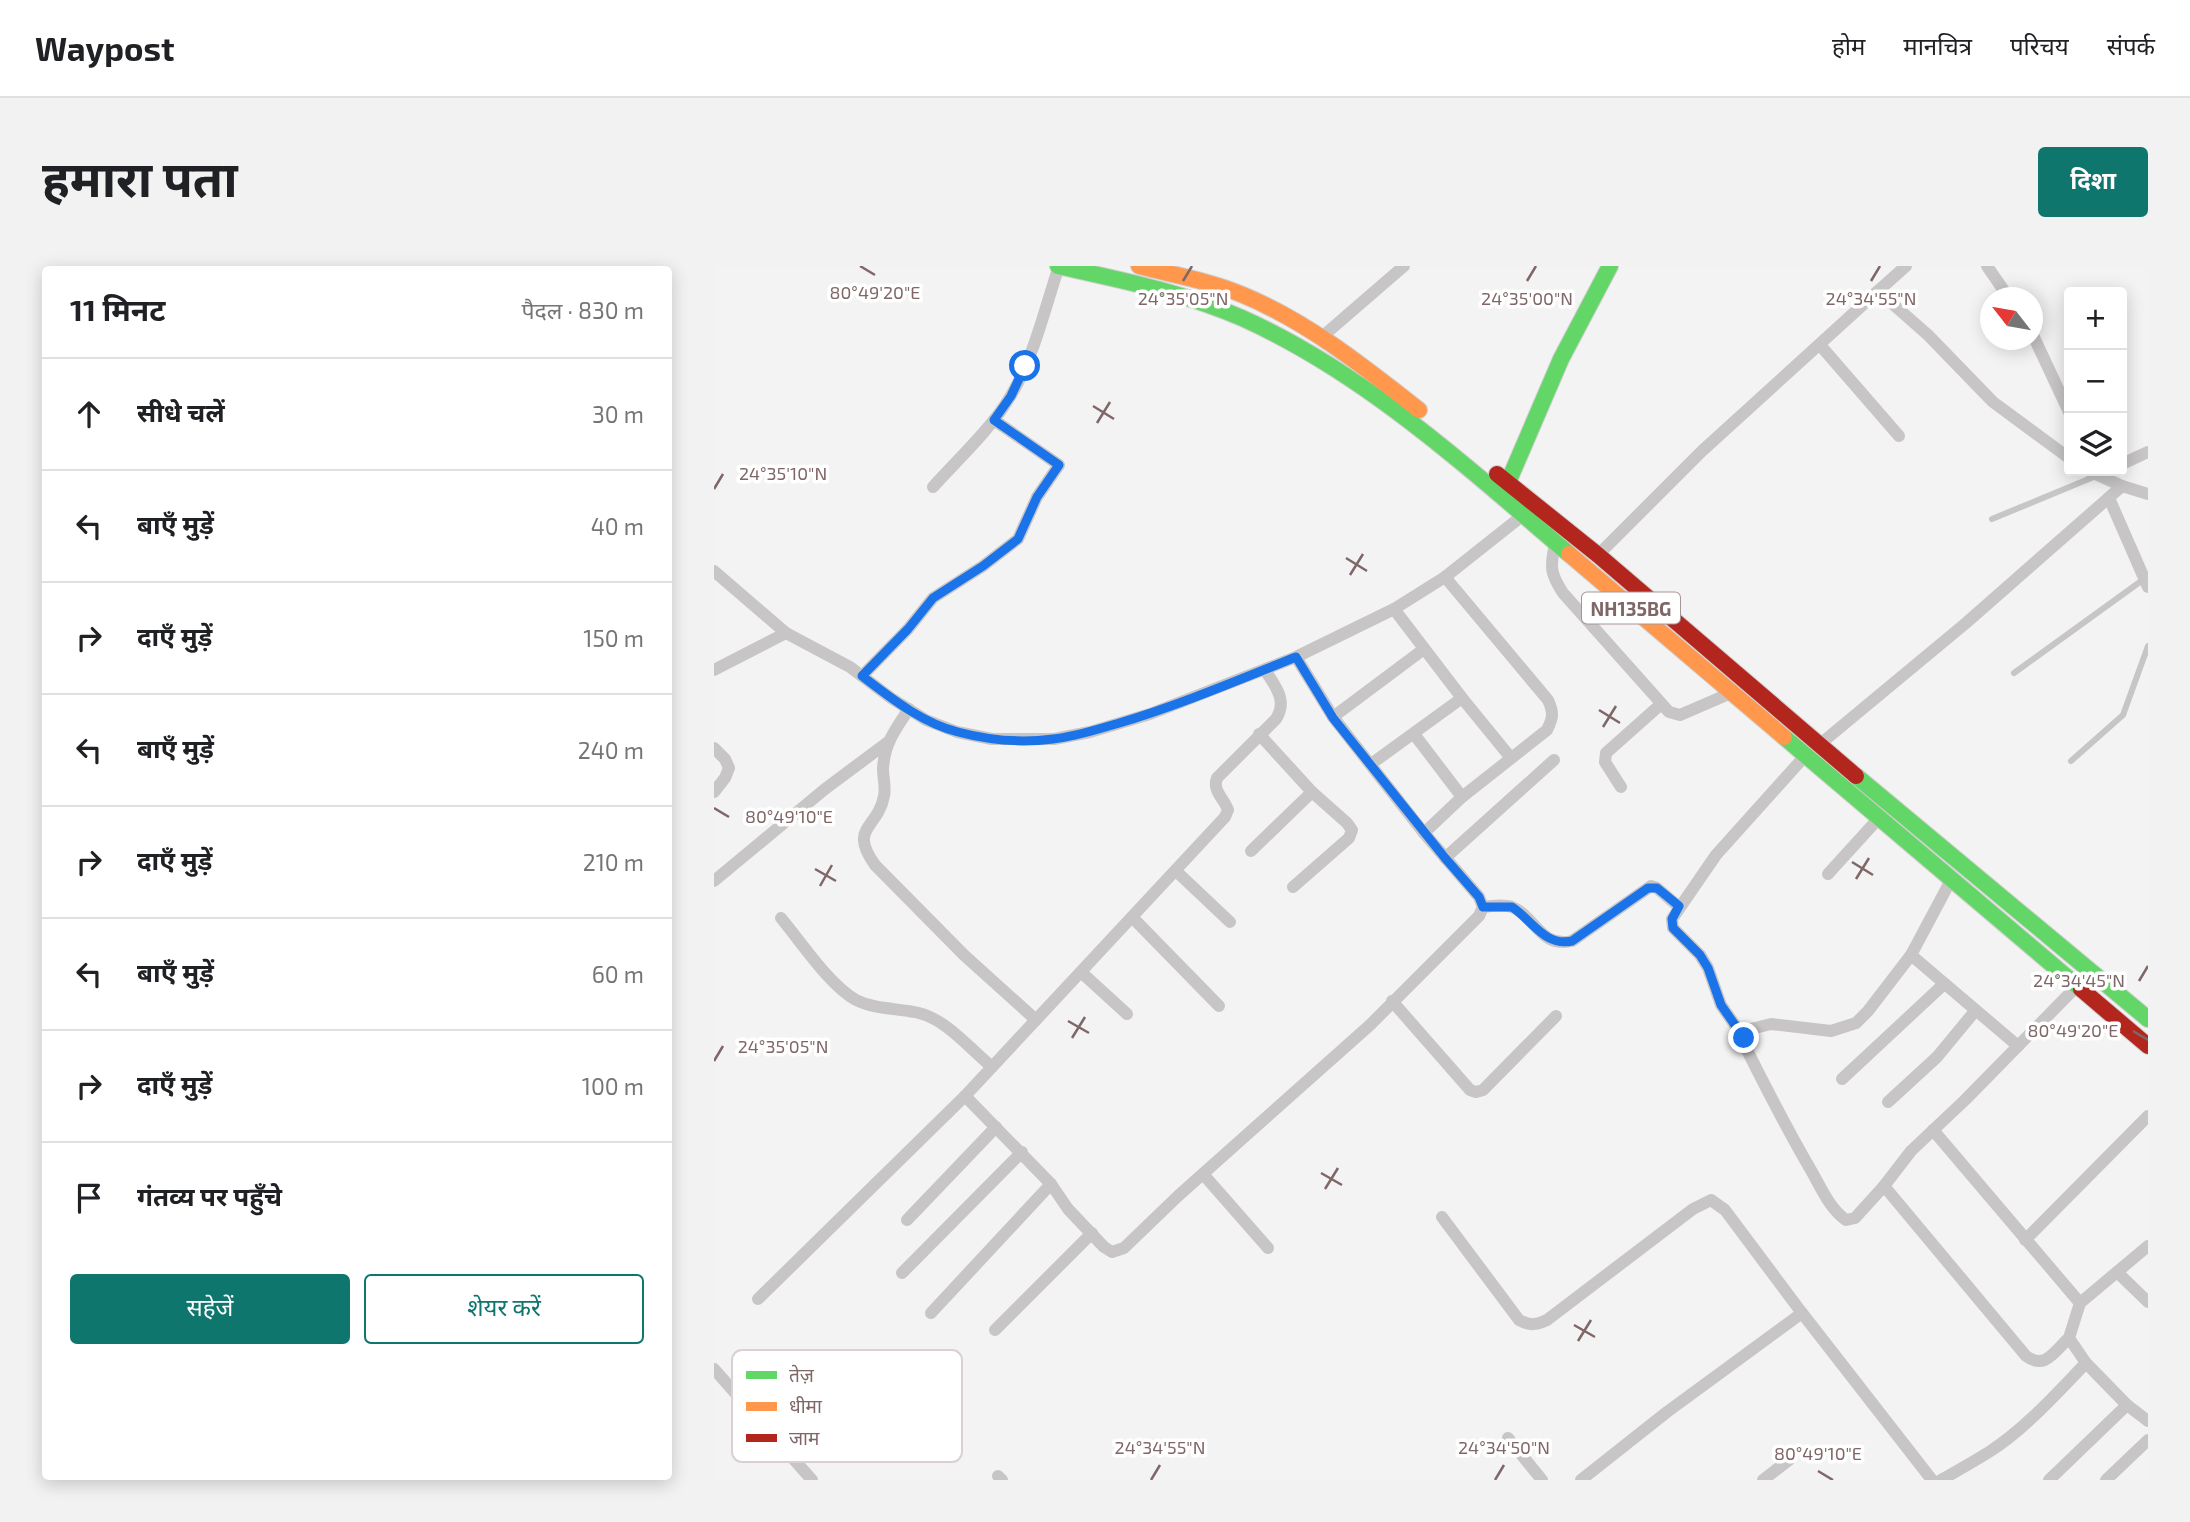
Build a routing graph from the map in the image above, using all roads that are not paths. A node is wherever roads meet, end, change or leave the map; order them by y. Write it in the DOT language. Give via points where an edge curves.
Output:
graph roads {
  1 [pos="1059,266"];
  2 [pos="1139,266"];
  3 [pos="1404,266"];
  4 [pos="1610,266"];
  5 [pos="1906,266"];
  6 [pos="1987,266"];
  7 [pos="2001,287"];
  8 [pos="1878,291"];
  9 [pos="1322,336"];
  10 [pos="1820,345"];
  11 [pos="2040,350"];
  12 [pos="2064,401"];
  13 [pos="994,420"];
  14 [pos="1899,436"];
  15 [pos="2148,452"];
  16 [pos="2064,454"];
  17 [pos="2127,462"];
  18 [pos="2088,476"];
  19 [pos="2104,476"];
  20 [pos="933,486"];
  21 [pos="2122,486"];
  22 [pos="1505,490"];
  23 [pos="2148,495"];
  24 [pos="2109,498"];
  25 [pos="1522,516"];
  26 [pos="1992,519"];
  27 [pos="1555,544"];
  28 [pos="1598,555"];
  29 [pos="714,571"];
  30 [pos="1445,577"];
  31 [pos="2146,583"];
  32 [pos="1394,608"];
  33 [pos="786,633"];
  34 [pos="2148,646"];
  35 [pos="1424,649"];
  36 [pos="1296,657"];
  37 [pos="714,670"];
  38 [pos="1265,670"];
  39 [pos="2014,673"];
  40 [pos="862,676"];
  41 [pos="1731,693"];
  42 [pos="1462,698"];
  43 [pos="1660,705"];
  44 [pos="909,709"];
  45 [pos="1333,718"];
  46 [pos="1259,734"];
  47 [pos="1414,734"];
  48 [pos="888,741"];
  49 [pos="1819,745"];
  50 [pos="714,748"];
  51 [pos="1805,757"];
  52 [pos="1511,758"];
  53 [pos="1554,760"];
  54 [pos="2071,761"];
  55 [pos="1371,764"];
  56 [pos="1621,787"];
  57 [pos="714,792"];
  58 [pos="1312,792"];
  59 [pos="1462,797"];
  60 [pos="1878,819"];
  61 [pos="1424,833"];
  62 [pos="1251,851"];
  63 [pos="1445,858"];
  64 [pos="1176,871"];
  65 [pos="1828,874"];
  66 [pos="1951,880"];
  67 [pos="714,881"];
  68 [pos="1293,887"];
  69 [pos="1679,906"];
  70 [pos="1483,907"];
  71 [pos="1132,917"];
  72 [pos="781,918"];
  73 [pos="1230,922"];
  74 [pos="1911,955"];
  75 [pos="2091,971"];
  76 [pos="1081,972"];
  77 [pos="1944,984"];
  78 [pos="2077,986"];
  79 [pos="1392,1001"];
  80 [pos="1219,1006"];
  81 [pos="1975,1011"];
  82 [pos="1126,1014"];
  83 [pos="1556,1016"];
  84 [pos="2148,1019"];
  85 [pos="1036,1020"];
  86 [pos="1744,1038"];
  87 [pos="2018,1046"];
  88 [pos="2148,1046"];
  89 [pos="992,1067"];
  90 [pos="1842,1079"];
  91 [pos="965,1096"];
  92 [pos="1888,1102"];
  93 [pos="2148,1116"];
  94 [pos="996,1127"];
  95 [pos="1933,1130"];
  96 [pos="1021,1152"];
  97 [pos="1203,1174"];
  98 [pos="1051,1184"];
  99 [pos="1884,1186"];
  100 [pos="1442,1217"];
  101 [pos="907,1220"];
  102 [pos="1092,1233"];
  103 [pos="2025,1240"];
  104 [pos="2148,1246"];
  105 [pos="1268,1248"];
  106 [pos="2117,1272"];
  107 [pos="902,1273"];
  108 [pos="758,1299"];
  109 [pos="2148,1302"];
  110 [pos="2080,1303"];
  111 [pos="931,1313"];
  112 [pos="1802,1313"];
  113 [pos="995,1330"];
  114 [pos="2069,1339"];
  115 [pos="2086,1363"];
  116 [pos="714,1369"];
  117 [pos="732,1389"];
  118 [pos="2127,1405"];
  119 [pos="2148,1420"];
  120 [pos="1508,1438"];
  121 [pos="2148,1440"];
  122 [pos="1789,1460"];
  123 [pos="796,1462"];
  124 [pos="812,1480"];
  125 [pos="1542,1480"];
  126 [pos="1581,1480"];
  127 [pos="1763,1480"];
  128 [pos="1932,1480"];
  129 [pos="1941,1480"];
  130 [pos="2049,1480"];
  131 [pos="2106,1480"];
  1 -- 13 [label="street" via="1025,366"];
  1 -- 22 [label="main road, NH135BG" via="1197,300 1265,328 1348,378"];
  2 -- 9 [label="main road, NH135BG" via="1242,295"];
  3 -- 9 [label="street"];
  4 -- 22 [label="main road" via="1561,359"];
  5 -- 8 [label="street"];
  6 -- 7 [label="street"];
  8 -- 10 [label="street"];
  8 -- 16 [label="street" via="1993,402"];
  9 -- 22 [label="main road, NH135BG" via="1427,416"];
  10 -- 14 [label="street"];
  10 -- 28 [label="street" via="1702,451"];
  11 -- 12 [label="street"];
  13 -- 20 [label="street"];
  13 -- 40 [label="street" via="1059,465 1037,497 1018,539 933,598"];
  15 -- 17 [label="street"];
  18 -- 26 [label="lane"];
  19 -- 21 [label="street"];
  21 -- 23 [label="street"];
  21 -- 24 [label="street"];
  22 -- 25 [label="main road, NH135BG"];
  22 -- 28 [label="main road, NH135BG"];
  24 -- 31 [label="street"];
  24 -- 49 [label="street"];
  25 -- 27 [label="main road, NH135BG"];
  25 -- 30 [label="street"];
  27 -- 41 [label="main road, NH135BG"];
  27 -- 43 [label="street" via="1553,578"];
  28 -- 49 [label="main road, NH135BG"];
  29 -- 33 [label="street"];
  30 -- 32 [label="street"];
  30 -- 52 [label="street" via="1553,711 1547,730"];
  31 -- 39 [label="lane"];
  32 -- 35 [label="street"];
  32 -- 36 [label="street"];
  33 -- 37 [label="street"];
  33 -- 40 [label="street"];
  34 -- 54 [label="lane" via="2123,715"];
  35 -- 42 [label="street"];
  35 -- 45 [label="street"];
  36 -- 38 [label="street"];
  36 -- 45 [label="street"];
  38 -- 44 [label="street" via="1150,714 1054,739 992,739 957,732"];
  38 -- 46 [label="street" via="1282,701 1276,719"];
  40 -- 44 [label="street"];
  41 -- 43 [label="street" via="1680,715"];
  41 -- 51 [label="main road, NH135BG"];
  42 -- 47 [label="street"];
  42 -- 52 [label="street"];
  43 -- 56 [label="street" via="1606,753 1605,762"];
  44 -- 48 [label="street"];
  45 -- 55 [label="street"];
  46 -- 58 [label="street"];
  46 -- 64 [label="street" via="1217,778 1216,791 1228,810 1225,817"];
  47 -- 55 [label="street"];
  47 -- 59 [label="street"];
  48 -- 67 [label="street"];
  48 -- 85 [label="street" via="884,797 866,829 865,851 964,955"];
  49 -- 75 [label="main road, NH135BG"];
  50 -- 57 [label="street" via="729,768"];
  51 -- 60 [label="main road, NH135BG"];
  51 -- 69 [label="street" via="1716,855"];
  52 -- 59 [label="street"];
  53 -- 63 [label="street"];
  55 -- 61 [label="street"];
  58 -- 62 [label="street"];
  58 -- 68 [label="street" via="1352,830 1349,838"];
  59 -- 61 [label="street"];
  60 -- 65 [label="street"];
  60 -- 66 [label="main road, NH135BG"];
  61 -- 63 [label="street"];
  63 -- 70 [label="street"];
  64 -- 71 [label="street"];
  64 -- 73 [label="street"];
  66 -- 74 [label="street"];
  66 -- 78 [label="main road, NH135BG"];
  69 -- 70 [label="street" via="1651,886 1563,943 1545,936 1512,907"];
  69 -- 86 [label="street" via="1673,928 1700,955 1721,1005"];
  70 -- 79 [label="street"];
  71 -- 76 [label="street"];
  71 -- 80 [label="street"];
  72 -- 89 [label="street" via="839,988 877,1007 930,1017"];
  74 -- 77 [label="street"];
  74 -- 86 [label="street" via="1856,1023 1831,1031 1771,1024 1751,1029"];
  75 -- 78 [label="street"];
  75 -- 84 [label="main road, NH135BG"];
  76 -- 82 [label="street"];
  76 -- 85 [label="street"];
  77 -- 81 [label="street"];
  77 -- 90 [label="street"];
  78 -- 87 [label="street"];
  78 -- 88 [label="main road, NH135BG"];
  79 -- 83 [label="street" via="1476,1093"];
  79 -- 97 [label="street"];
  81 -- 87 [label="street"];
  81 -- 92 [label="street" via="1937,1057"];
  85 -- 89 [label="street"];
  86 -- 99 [label="street" via="1789,1133 1840,1216 1846,1220 1855,1217"];
  87 -- 95 [label="street"];
  89 -- 91 [label="street"];
  91 -- 94 [label="street"];
  91 -- 108 [label="street"];
  93 -- 103 [label="street"];
  94 -- 96 [label="street"];
  94 -- 101 [label="street"];
  95 -- 99 [label="street"];
  95 -- 103 [label="street"];
  96 -- 98 [label="street"];
  96 -- 107 [label="street"];
  97 -- 102 [label="street" via="1117,1252 1108,1250"];
  97 -- 105 [label="street"];
  98 -- 102 [label="street"];
  98 -- 111 [label="street"];
  99 -- 114 [label="street" via="2026,1356 2043,1362"];
  100 -- 112 [label="street" via="1519,1320 1536,1325 1711,1200 1725,1210"];
  102 -- 113 [label="street"];
  103 -- 110 [label="street"];
  104 -- 106 [label="street"];
  106 -- 109 [label="street"];
  106 -- 110 [label="street"];
  110 -- 114 [label="street"];
  112 -- 126 [label="street"];
  112 -- 128 [label="street"];
  114 -- 115 [label="street"];
  115 -- 118 [label="street"];
  115 -- 129 [label="street" via="2010,1436"];
  116 -- 117 [label="street"];
  118 -- 119 [label="street"];
  118 -- 130 [label="street"];
  120 -- 125 [label="street"];
  121 -- 131 [label="street"];
  122 -- 127 [label="street"];
  123 -- 124 [label="street"];
}
